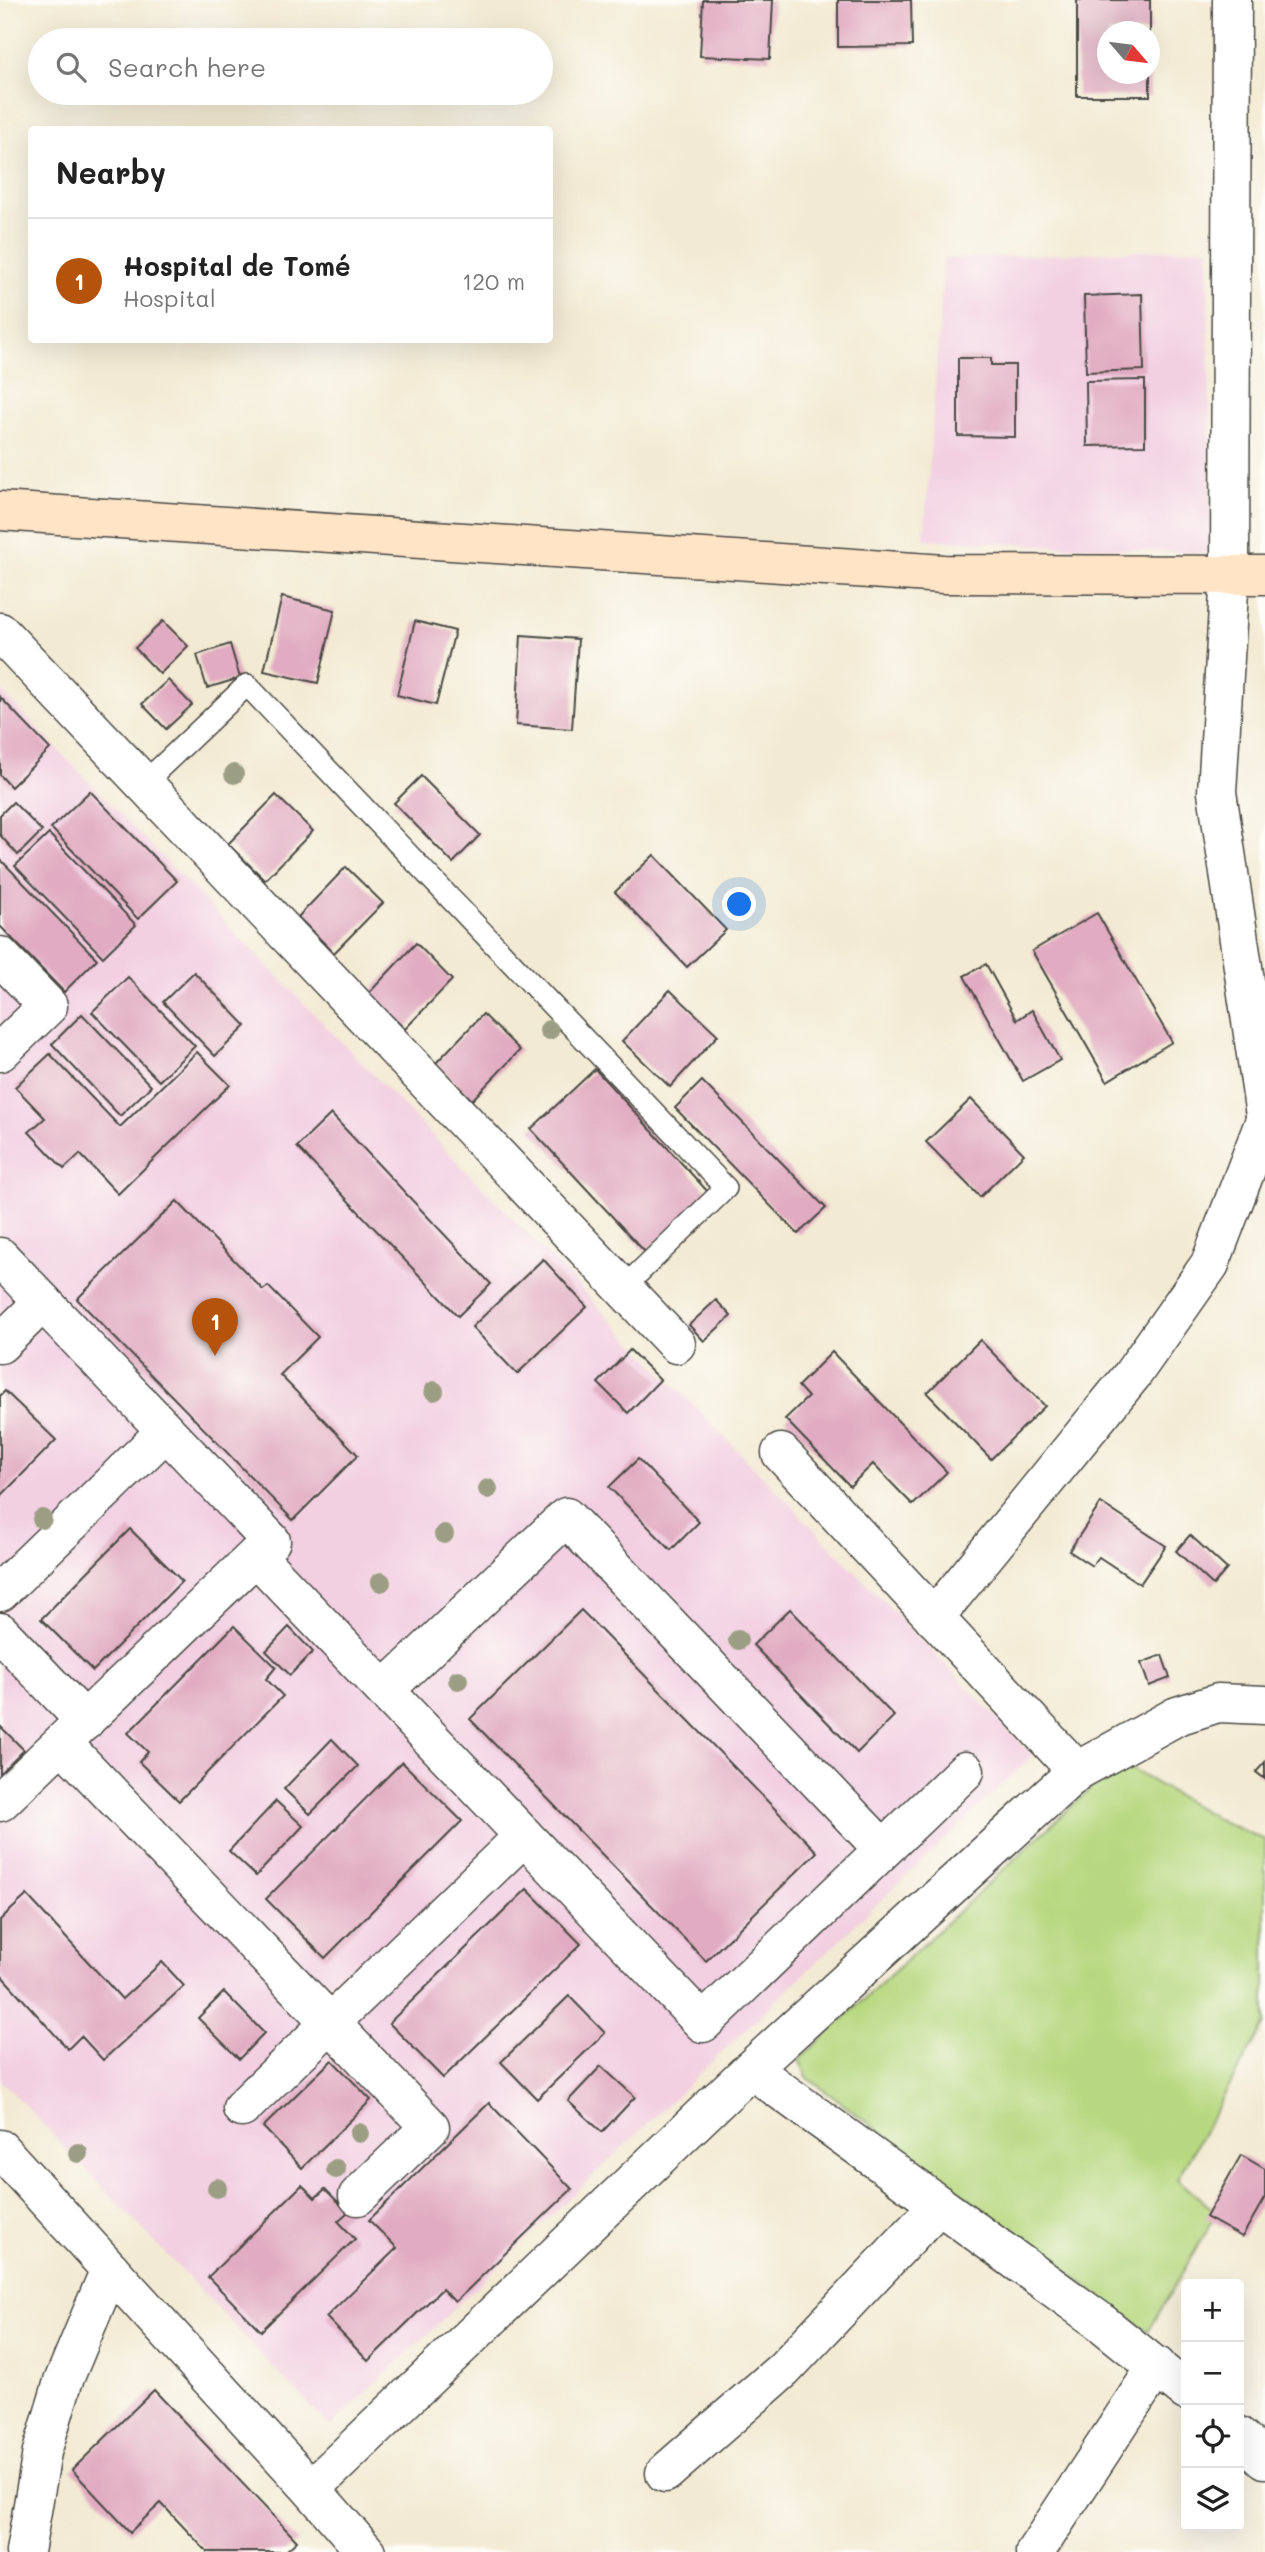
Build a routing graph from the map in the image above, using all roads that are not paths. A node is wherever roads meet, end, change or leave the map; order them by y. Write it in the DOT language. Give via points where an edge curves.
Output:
graph roads {
  1 [pos="1232,0"];
  2 [pos="0,511"];
  3 [pos="1248,575"];
  4 [pos="0,632"];
  5 [pos="143,785"];
  6 [pos="0,956"];
  7 [pos="0,1052"];
  8 [pos="1265,1117"];
  9 [pos="0,1257"];
  10 [pos="623,1288"];
  11 [pos="43,1302"];
  12 [pos="0,1344"];
  13 [pos="676,1344"];
  14 [pos="166,1431"];
  15 [pos="781,1453"];
  16 [pos="256,1556"];
  17 [pos="0,1592"];
  18 [pos="934,1618"];
  19 [pos="0,1632"];
  20 [pos="386,1690"];
  21 [pos="1265,1705"];
  22 [pos="73,1732"];
  23 [pos="1077,1770"];
  24 [pos="965,1771"];
  25 [pos="0,1802"];
  26 [pos="524,1836"];
  27 [pos="883,1849"];
  28 [pos="330,2023"];
  29 [pos="751,2069"];
  30 [pos="242,2108"];
  31 [pos="0,2149"];
  32 [pos="358,2196"];
  33 [pos="939,2204"];
  34 [pos="110,2269"];
  35 [pos="1157,2366"];
  36 [pos="1181,2387"];
  37 [pos="1244,2440"];
  38 [pos="1265,2459"];
  39 [pos="665,2473"];
  40 [pos="311,2489"];
  41 [pos="25,2552"];
  42 [pos="366,2552"];
  43 [pos="1035,2552"];
  1 -- 3 [label="street"];
  2 -- 3 [label="main road" via="944,574"];
  3 -- 8 [label="street" via="1217,792"];
  4 -- 5 [label="street"];
  5 -- 10 [label="street"];
  5 -- 10 [label="lane" via="247,685 726,1188"];
  6 -- 7 [label="street" via="48,1006"];
  8 -- 18 [label="street" via="1210,1264 1132,1376"];
  9 -- 11 [label="street"];
  10 -- 13 [label="street"];
  11 -- 12 [label="street"];
  11 -- 14 [label="street"];
  14 -- 16 [label="street" via="271,1542"];
  14 -- 17 [label="street"];
  15 -- 18 [label="street"];
  16 -- 20 [label="street"];
  16 -- 22 [label="street"];
  18 -- 23 [label="street"];
  19 -- 22 [label="street"];
  20 -- 26 [label="street"];
  20 -- 27 [label="street" via="566,1517"];
  21 -- 23 [label="street" via="1218,1703 1177,1716"];
  22 -- 25 [label="street"];
  22 -- 28 [label="street"];
  23 -- 29 [label="street"];
  24 -- 27 [label="street"];
  26 -- 27 [label="street" via="703,2023"];
  26 -- 28 [label="street"];
  28 -- 30 [label="street"];
  28 -- 32 [label="street" via="430,2127"];
  29 -- 33 [label="street"];
  29 -- 40 [label="street"];
  31 -- 34 [label="street"];
  33 -- 35 [label="street"];
  33 -- 39 [label="street" via="785,2369"];
  34 -- 40 [label="street"];
  34 -- 41 [label="street" via="52,2417"];
  35 -- 36 [label="street"];
  35 -- 43 [label="street"];
  37 -- 38 [label="street"];
  40 -- 42 [label="street"];
}
